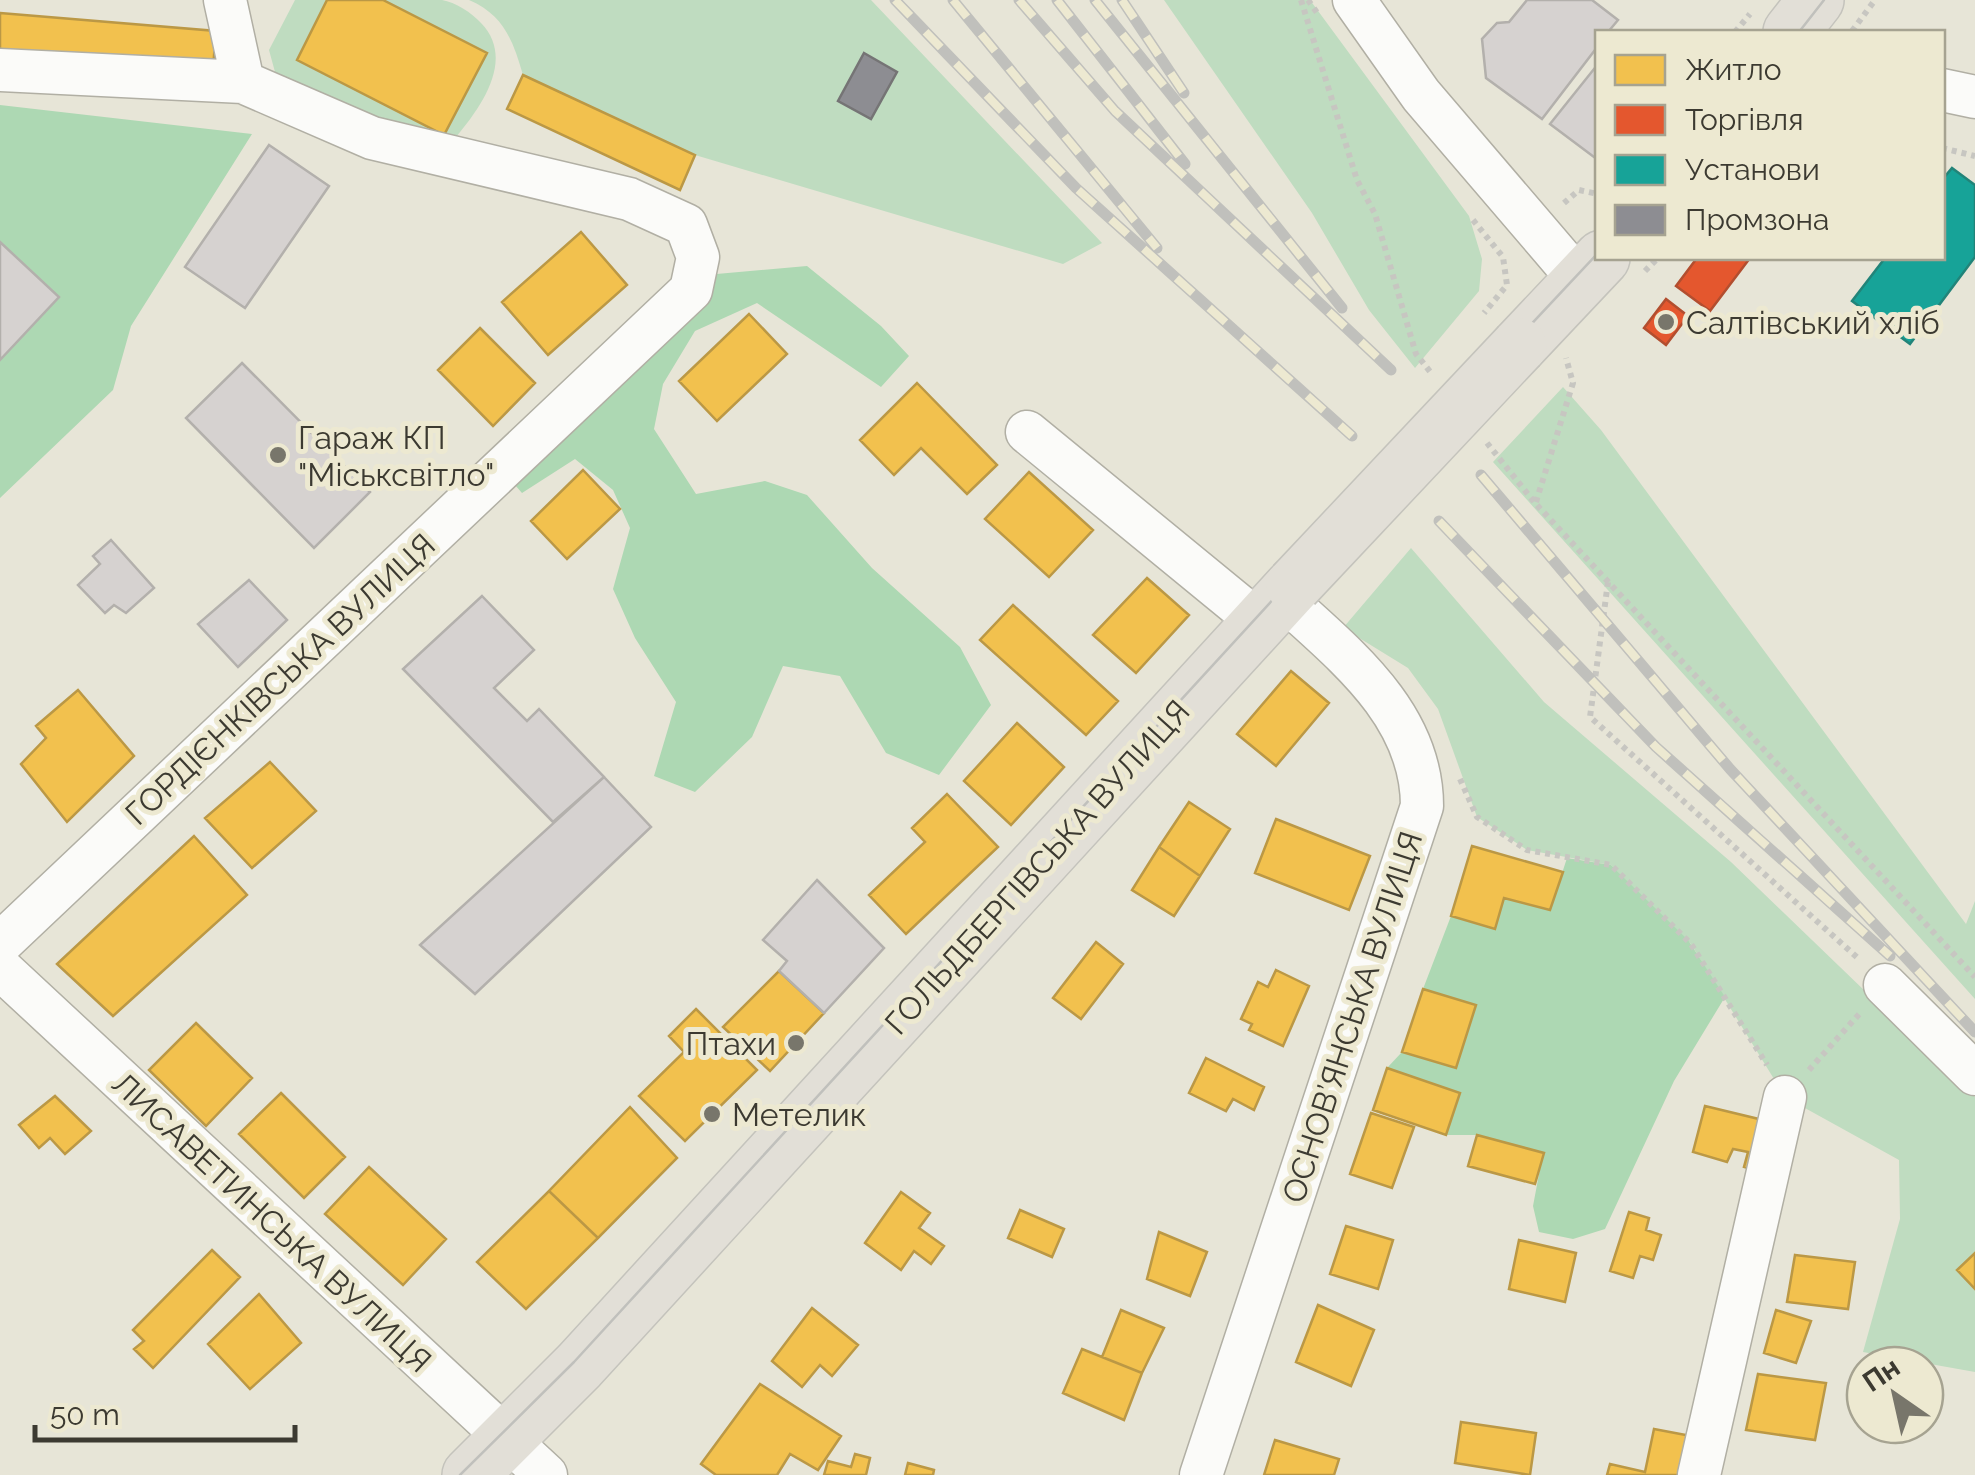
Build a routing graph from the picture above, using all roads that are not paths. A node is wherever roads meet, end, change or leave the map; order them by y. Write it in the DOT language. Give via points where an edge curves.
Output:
graph roads {
  1 [pos="225,0"];
  2 [pos="1354,0"];
  3 [pos="1816,0"];
  4 [pos="1793,30"];
  5 [pos="0,70"];
  6 [pos="243,82"];
  7 [pos="1945,91"];
  8 [pos="1975,97"];
  9 [pos="1592,270"];
  10 [pos="1028,432"];
  11 [pos="1279,602"];
  12 [pos="0,944"];
  13 [pos="0,968"];
  14 [pos="1885,985"];
  15 [pos="1975,1074"];
  16 [pos="1785,1097"];
  17 [pos="507,1464"];
  18 [pos="1201,1475"];
  19 [pos="1699,1475"];
  1 -- 6 [label="street"];
  2 -- 9 [label="street" via="1421,95"];
  3 -- 4 [label="main road"];
  5 -- 6 [label="street"];
  6 -- 12 [label="street, ГОРДІЄНКІВСЬКА ВУЛИЦЯ" via="372,138 629,199 686,225 698,257 691,290"];
  7 -- 8 [label="street"];
  9 -- 11 [label="main road, ГОЛЬДБЕРГІВСЬКА ВУЛИЦЯ, bridge" via="1542,352"];
  10 -- 11 [label="street, ОСНОВ’ЯНСЬКА ВУЛИЦЯ"];
  11 -- 17 [label="main road, ГОЛЬДБЕРГІВСЬКА ВУЛИЦЯ"];
  11 -- 18 [label="street, ОСНОВ’ЯНСЬКА ВУЛИЦЯ" via="1350,660 1394,713 1412,746 1422,806"];
  13 -- 17 [label="street, ЛИСАВЕТИНСЬКА ВУЛИЦЯ"];
  14 -- 15 [label="street"];
  16 -- 19 [label="street"];
}
